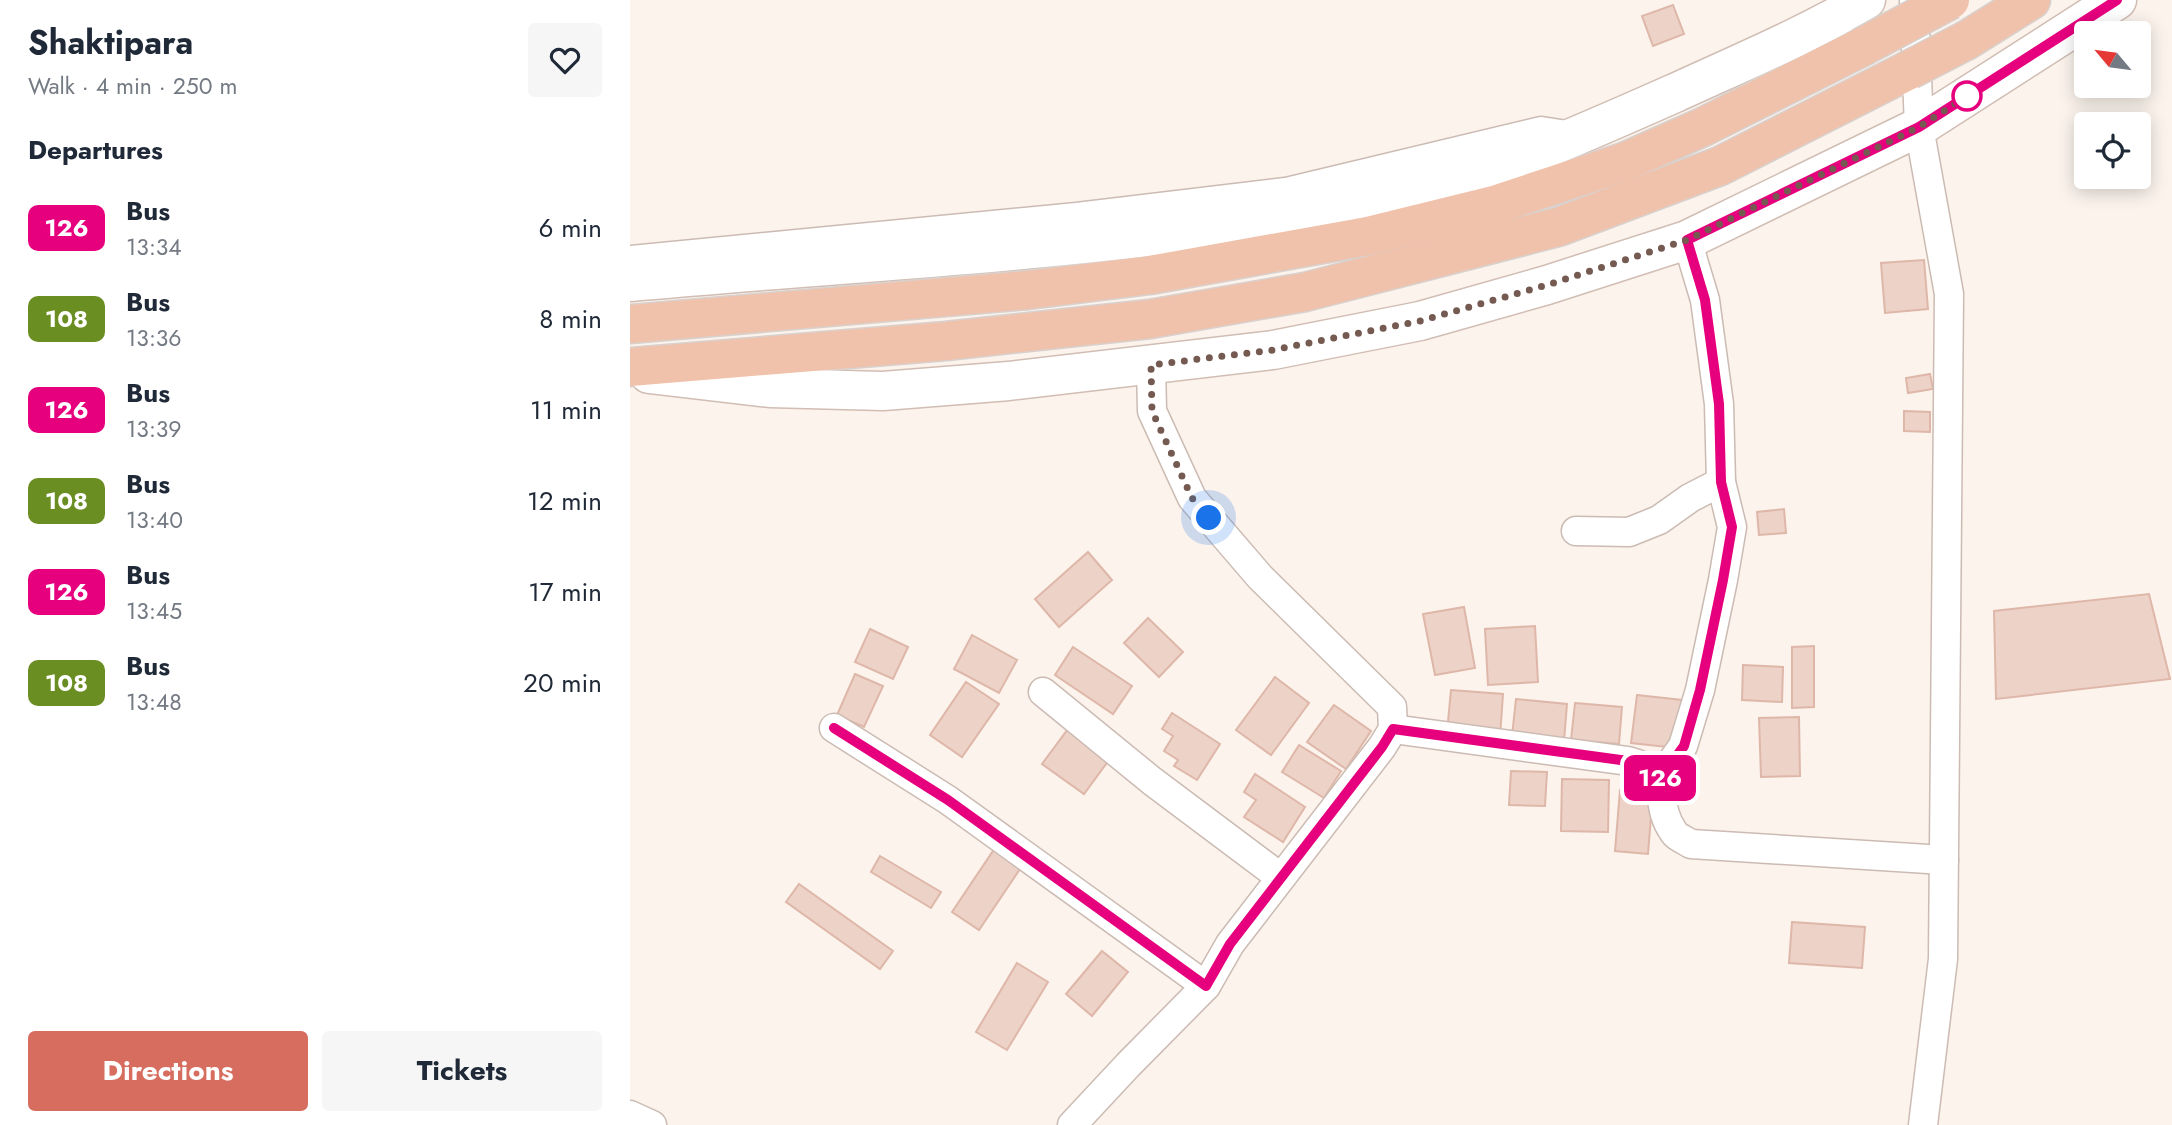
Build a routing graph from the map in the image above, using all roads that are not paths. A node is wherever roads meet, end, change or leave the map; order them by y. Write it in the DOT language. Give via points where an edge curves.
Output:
graph roads {
  1 [pos="1866,0"];
  2 [pos="1914,0"];
  3 [pos="1950,0"];
  4 [pos="2031,0"];
  5 [pos="2117,0"];
  6 [pos="1919,127"];
  7 [pos="1577,136"];
  8 [pos="1687,240"];
  9 [pos="630,260"];
  10 [pos="630,282"];
  11 [pos="630,324"];
  12 [pos="1151,365"];
  13 [pos="630,367"];
  14 [pos="630,372"];
  15 [pos="1721,482"];
  16 [pos="1577,531"];
  17 [pos="1043,692"];
  18 [pos="834,728"];
  19 [pos="1393,729"];
  20 [pos="1659,780"];
  21 [pos="1944,860"];
  22 [pos="1280,877"];
  23 [pos="1206,986"];
  24 [pos="630,1115"];
  25 [pos="652,1125"];
  26 [pos="1072,1125"];
  27 [pos="1923,1125"];
  1 -- 7 [label="main road" via="1814,30"];
  2 -- 6 [label="street"];
  3 -- 11 [label="highway, bridge" via="1703,127 1624,162 1494,205 1368,236 1150,275 1028,290"];
  4 -- 13 [label="highway, bridge" via="1967,40 1720,166 1558,227 1305,292 1150,319"];
  5 -- 6 [label="main road"];
  6 -- 8 [label="main road"];
  6 -- 21 [label="street" via="1949,294"];
  7 -- 9 [label="street" via="1542,131 1286,192 1077,218"];
  7 -- 10 [label="main road" via="1422,191 1313,215 970,256"];
  8 -- 12 [label="main road" via="1420,321 1273,350"];
  8 -- 15 [label="street" via="1705,300 1719,404"];
  12 -- 14 [label="main road" via="883,391 770,388"];
  12 -- 19 [label="street" via="1152,411 1192,498 1260,577 1392,707"];
  15 -- 16 [label="street" via="1659,520 1629,532"];
  15 -- 20 [label="street" via="1732,527 1723,580 1684,746"];
  17 -- 22 [label="street"];
  18 -- 23 [label="street" via="948,800"];
  19 -- 20 [label="street" via="1628,761 1647,766"];
  19 -- 22 [label="street"];
  20 -- 21 [label="street" via="1663,812 1674,834 1691,844"];
  21 -- 27 [label="street" via="1944,959"];
  22 -- 23 [label="street" via="1230,944"];
  23 -- 26 [label="street"];
  24 -- 25 [label="street"];
}
